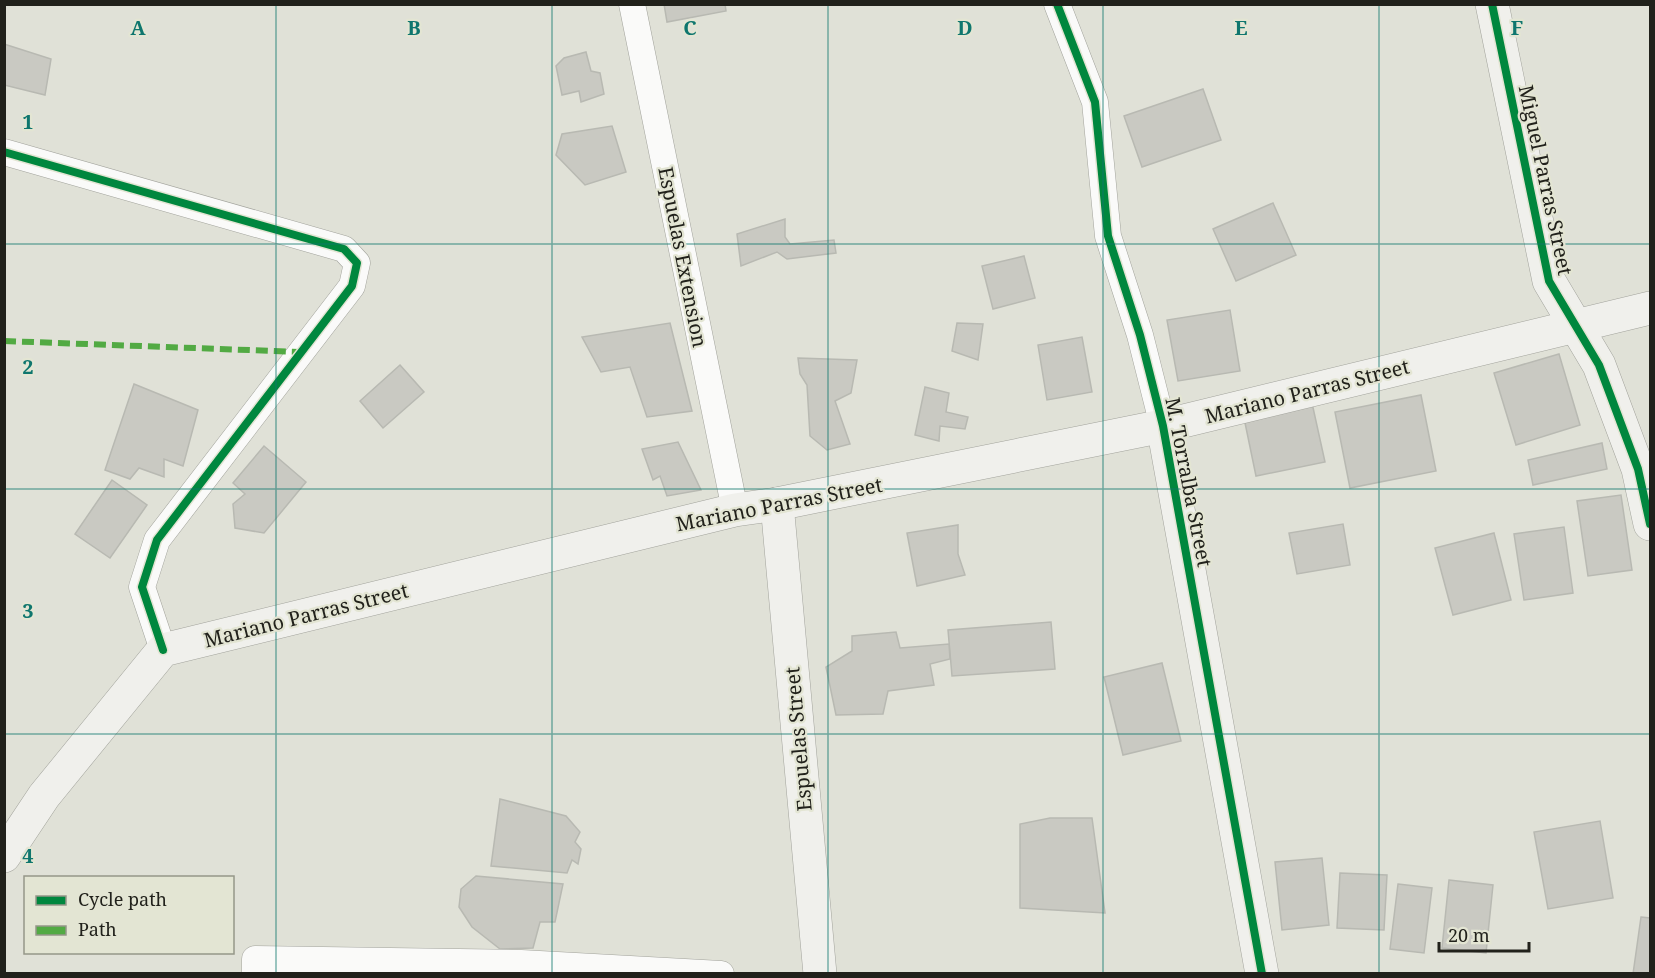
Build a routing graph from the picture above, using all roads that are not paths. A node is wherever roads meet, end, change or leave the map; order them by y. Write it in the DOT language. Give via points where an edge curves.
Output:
graph roads {
  1 [pos="632,4"];
  2 [pos="1057,4"];
  3 [pos="1492,4"];
  4 [pos="4,152"];
  5 [pos="1650,308"];
  6 [pos="1576,326"];
  7 [pos="1163,426"];
  8 [pos="777,504"];
  9 [pos="735,510"];
  10 [pos="1650,524"];
  11 [pos="163,650"];
  12 [pos="4,856"];
  13 [pos="255,974"];
  14 [pos="721,974"];
  15 [pos="820,974"];
  16 [pos="1262,974"];
  1 -- 9 [label="street, Espuelas Extension"];
  2 -- 7 [label="street, M. Torralba Street" via="1095,102 1108,236 1140,335"];
  3 -- 6 [label="main road, Miguel Parras Street" via="1549,281"];
  4 -- 11 [label="street" via="344,249 357,263 352,286 157,540 142,587"];
  5 -- 6 [label="main road, Mariano Parras Street"];
  6 -- 7 [label="main road, Mariano Parras Street"];
  6 -- 10 [label="main road, Miguel Parras Street" via="1599,365 1622,425 1638,469"];
  7 -- 8 [label="main road, Mariano Parras Street"];
  7 -- 16 [label="main road, M. Torralba Street"];
  8 -- 9 [label="main road, Mariano Parras Street"];
  8 -- 15 [label="main road, Espuelas Street"];
  9 -- 11 [label="main road, Mariano Parras Street"];
  11 -- 12 [label="main road" via="44,796"];
  13 -- 14 [label="street" via="255,958 521,963"];
}
